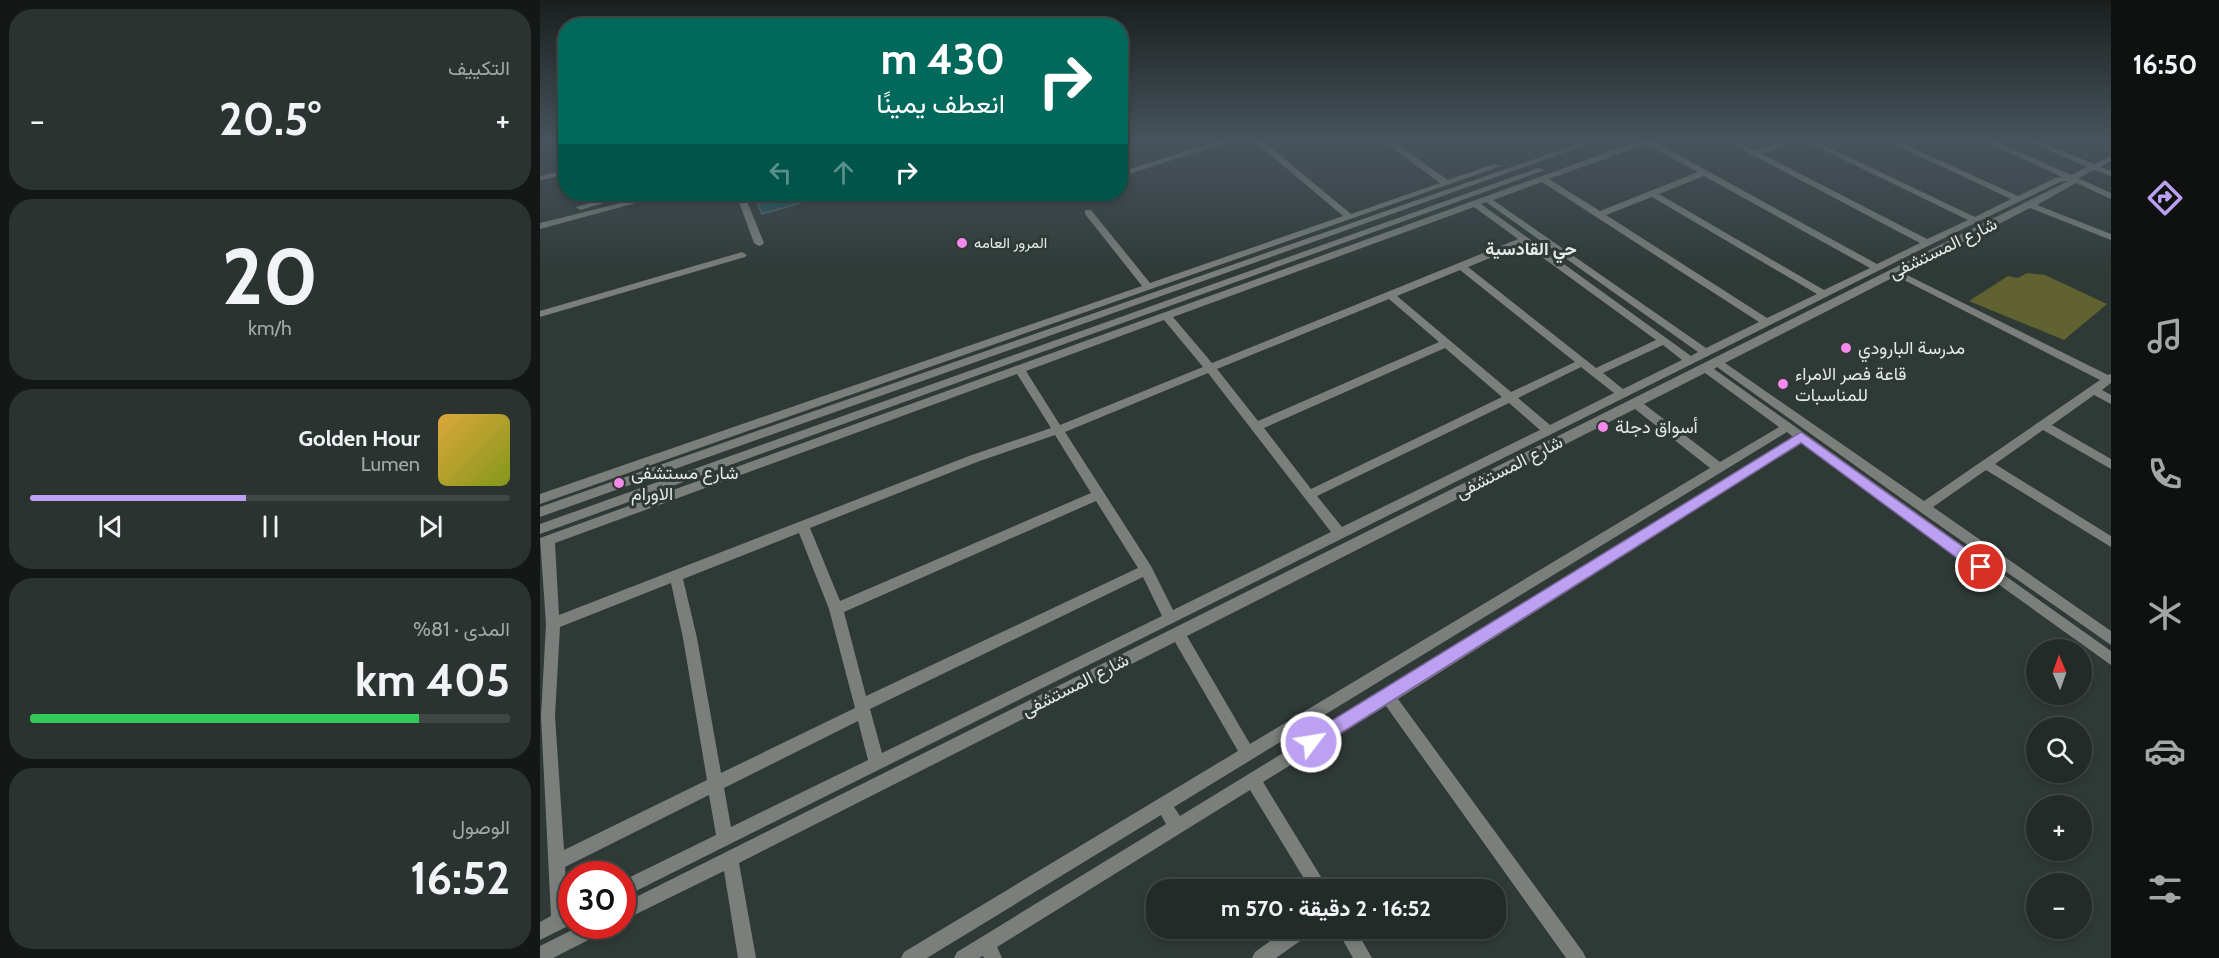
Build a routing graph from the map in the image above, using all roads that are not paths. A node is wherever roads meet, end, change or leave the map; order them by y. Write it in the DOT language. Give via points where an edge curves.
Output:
graph roads {
  1 [pos="1311,186"];
  2 [pos="1440,186"];
  3 [pos="1460,186"];
  4 [pos="1499,186"];
  5 [pos="1522,186"];
  6 [pos="1554,186"];
  7 [pos="1674,186"];
  8 [pos="1727,186"];
  9 [pos="1816,186"];
  10 [pos="1903,186"];
  11 [pos="1988,186"];
  12 [pos="2065,186"];
  13 [pos="2089,186"];
  14 [pos="1654,194"];
  15 [pos="2111,196"];
  16 [pos="1487,199"];
  17 [pos="604,201"];
  18 [pos="638,201"];
  19 [pos="743,201"];
  20 [pos="2024,202"];
  21 [pos="1474,203"];
  22 [pos="1392,207"];
  23 [pos="1993,211"];
  24 [pos="1088,212"];
  25 [pos="1598,215"];
  26 [pos="1348,217"];
  27 [pos="2005,217"];
  28 [pos="540,218"];
  29 [pos="1975,220"];
  30 [pos="540,226"];
  31 [pos="2111,237"];
  32 [pos="1525,240"];
  33 [pos="1352,242"];
  34 [pos="759,243"];
  35 [pos="1927,243"];
  36 [pos="742,255"];
  37 [pos="1461,266"];
  38 [pos="1877,268"];
  39 [pos="1895,272"];
  40 [pos="1851,281"];
  41 [pos="1607,283"];
  42 [pos="1149,287"];
  43 [pos="1863,288"];
  44 [pos="1593,290"];
  45 [pos="1389,294"];
  46 [pos="1824,294"];
  47 [pos="1107,312"];
  48 [pos="540,314"];
  49 [pos="1165,314"];
  50 [pos="1114,323"];
  51 [pos="1767,323"];
  52 [pos="1663,341"];
  53 [pos="1446,344"];
  54 [pos="1706,353"];
  55 [pos="1690,360"];
  56 [pos="1581,363"];
  57 [pos="943,364"];
  58 [pos="1711,365"];
  59 [pos="1019,368"];
  60 [pos="1210,368"];
  61 [pos="1594,373"];
  62 [pos="2110,379"];
  63 [pos="955,386"];
  64 [pos="2094,390"];
  65 [pos="1622,394"];
  66 [pos="1511,399"];
  67 [pos="2111,400"];
  68 [pos="1635,404"];
  69 [pos="2043,425"];
  70 [pos="1256,427"];
  71 [pos="1787,427"];
  72 [pos="1058,430"];
  73 [pos="1548,430"];
  74 [pos="743,435"];
  75 [pos="1801,437"];
  76 [pos="748,460"];
  77 [pos="1490,460"];
  78 [pos="1987,465"];
  79 [pos="2111,465"];
  80 [pos="1719,468"];
  81 [pos="1501,472"];
  82 [pos="1893,486"];
  83 [pos="1880,494"];
  84 [pos="1099,495"];
  85 [pos="1309,495"];
  86 [pos="540,499"];
  87 [pos="570,501"];
  88 [pos="1923,508"];
  89 [pos="540,512"];
  90 [pos="571,518"];
  91 [pos="803,526"];
  92 [pos="1340,534"];
  93 [pos="543,537"];
  94 [pos="2111,542"];
  95 [pos="1579,553"];
  96 [pos="1593,567"];
  97 [pos="2009,569"];
  98 [pos="1146,570"];
  99 [pos="676,576"];
  100 [pos="1998,580"];
  101 [pos="836,609"];
  102 [pos="1170,618"];
  103 [pos="553,624"];
  104 [pos="1178,634"];
  105 [pos="2111,639"];
  106 [pos="2111,659"];
  107 [pos="1042,682"];
  108 [pos="1388,697"];
  109 [pos="1050,698"];
  110 [pos="863,708"];
  111 [pos="1248,754"];
  112 [pos="877,763"];
  113 [pos="1252,779"];
  114 [pos="716,781"];
  115 [pos="1164,805"];
  116 [pos="1177,826"];
  117 [pos="726,838"];
  118 [pos="730,859"];
  119 [pos="557,862"];
  120 [pos="558,868"];
  121 [pos="660,871"];
  122 [pos="1314,879"];
  123 [pos="636,883"];
  124 [pos="663,893"];
  125 [pos="636,906"];
  126 [pos="558,922"];
  127 [pos="540,931"];
  128 [pos="578,939"];
  129 [pos="1288,939"];
  130 [pos="1352,939"];
  131 [pos="990,950"];
  132 [pos="558,952"];
  133 [pos="540,955"];
  134 [pos="747,958"];
  135 [pos="910,958"];
  136 [pos="963,958"];
  137 [pos="1261,958"];
  138 [pos="1363,958"];
  139 [pos="1577,958"];
  1 -- 26 [label="street"];
  2 -- 22 [label="street"];
  3 -- 22 [label="street"];
  4 -- 33 [label="street"];
  5 -- 16 [label="street"];
  6 -- 25 [label="street"];
  7 -- 14 [label="street"];
  8 -- 38 [label="street"];
  9 -- 35 [label="street"];
  10 -- 29 [label="street"];
  11 -- 20 [label="street"];
  12 -- 20 [label="street, شارع المستشفى"];
  13 -- 15 [label="street"];
  14 -- 25 [label="street"];
  14 -- 46 [label="street"];
  16 -- 21 [label="street"];
  16 -- 41 [label="street"];
  17 -- 28 [label="street"];
  18 -- 30 [label="street"];
  19 -- 34 [label="street"];
  20 -- 23 [label="street, شارع المستشفى"];
  20 -- 27 [label="street, شارع المستشفى"];
  20 -- 31 [label="street"];
  21 -- 32 [label="street"];
  21 -- 33 [label="street"];
  22 -- 26 [label="street"];
  22 -- 47 [label="street"];
  23 -- 27 [label="street"];
  23 -- 29 [label="street, شارع المستشفى"];
  24 -- 42 [label="street"];
  25 -- 51 [label="street"];
  26 -- 42 [label="street"];
  27 -- 39 [label="street, شارع المستشفى"];
  29 -- 35 [label="street, شارع المستشفى"];
  32 -- 37 [label="street"];
  32 -- 44 [label="street"];
  33 -- 49 [label="street"];
  33 -- 50 [label="street"];
  35 -- 38 [label="street, شارع المستشفى"];
  36 -- 48 [label="street"];
  37 -- 45 [label="street"];
  37 -- 56 [label="street"];
  38 -- 40 [label="street, شارع المستشفى"];
  39 -- 43 [label="street, شارع المستشفى"];
  39 -- 62 [label="street"];
  40 -- 43 [label="street"];
  40 -- 46 [label="street, شارع المستشفى"];
  41 -- 44 [label="street"];
  41 -- 54 [label="street"];
  42 -- 57 [label="street"];
  43 -- 58 [label="street, شارع المستشفى"];
  44 -- 52 [label="street"];
  45 -- 53 [label="street"];
  45 -- 60 [label="street"];
  46 -- 51 [label="street, شارع المستشفى"];
  47 -- 50 [label="street"];
  47 -- 57 [label="street"];
  49 -- 59 [label="street"];
  49 -- 60 [label="street"];
  50 -- 63 [label="street"];
  51 -- 54 [label="street, شارع المستشفى"];
  52 -- 55 [label="street"];
  52 -- 61 [label="street"];
  53 -- 66 [label="street"];
  53 -- 70 [label="street"];
  54 -- 55 [label="street, شارع المستشفى"];
  55 -- 65 [label="street, شارع المستشفى"];
  56 -- 61 [label="street"];
  56 -- 66 [label="street"];
  57 -- 74 [label="street"];
  58 -- 68 [label="street, شارع المستشفى"];
  58 -- 71 [label="street"];
  58 -- 82 [label="street"];
  59 -- 63 [label="street"];
  59 -- 72 [label="street"];
  60 -- 70 [label="street"];
  60 -- 72 [label="street"];
  61 -- 65 [label="street"];
  62 -- 64 [label="street"];
  63 -- 76 [label="street"];
  64 -- 67 [label="street"];
  64 -- 69 [label="street"];
  65 -- 73 [label="street, شارع المستشفى"];
  66 -- 73 [label="street"];
  66 -- 85 [label="street"];
  68 -- 80 [label="street"];
  68 -- 81 [label="street, شارع المستشفى"];
  69 -- 78 [label="street"];
  69 -- 79 [label="street"];
  70 -- 85 [label="street"];
  71 -- 75 [label="street"];
  71 -- 80 [label="street"];
  72 -- 84 [label="street"];
  72 -- 91 [label="street"];
  73 -- 77 [label="street, شارع المستشفى"];
  74 -- 86 [label="street"];
  74 -- 87 [label="street"];
  75 -- 83 [label="street"];
  75 -- 96 [label="street"];
  76 -- 90 [label="street"];
  76 -- 93 [label="street"];
  77 -- 81 [label="street"];
  77 -- 92 [label="street, شارع المستشفى"];
  78 -- 88 [label="street"];
  78 -- 94 [label="street"];
  80 -- 95 [label="street"];
  81 -- 104 [label="street, شارع المستشفى"];
  82 -- 83 [label="street"];
  82 -- 88 [label="street"];
  83 -- 100 [label="street"];
  84 -- 98 [label="street"];
  84 -- 101 [label="street"];
  85 -- 92 [label="street"];
  87 -- 89 [label="street"];
  87 -- 90 [label="street"];
  88 -- 97 [label="street"];
  90 -- 93 [label="street"];
  91 -- 99 [label="street"];
  91 -- 101 [label="street"];
  92 -- 102 [label="street, شارع المستشفى"];
  93 -- 103 [label="street"];
  95 -- 96 [label="street"];
  95 -- 111 [label="street"];
  96 -- 108 [label="street"];
  97 -- 100 [label="street"];
  97 -- 105 [label="street"];
  98 -- 102 [label="street"];
  98 -- 110 [label="street"];
  99 -- 103 [label="street"];
  99 -- 114 [label="street"];
  100 -- 106 [label="street"];
  101 -- 110 [label="street"];
  102 -- 107 [label="street, شارع المستشفى"];
  103 -- 119 [label="street" via="548,716"];
  104 -- 109 [label="street, شارع المستشفى"];
  104 -- 111 [label="street"];
  107 -- 109 [label="street"];
  107 -- 112 [label="street, شارع المستشفى"];
  108 -- 113 [label="street"];
  108 -- 139 [label="street"];
  109 -- 118 [label="street, شارع المستشفى"];
  110 -- 112 [label="street"];
  110 -- 114 [label="street"];
  111 -- 115 [label="street"];
  112 -- 117 [label="street, شارع المستشفى"];
  113 -- 116 [label="street"];
  113 -- 122 [label="street"];
  114 -- 117 [label="street"];
  114 -- 119 [label="street"];
  115 -- 116 [label="street"];
  115 -- 135 [label="street"];
  116 -- 131 [label="street"];
  117 -- 121 [label="street, شارع المستشفى"];
  118 -- 124 [label="street, شارع المستشفى"];
  118 -- 134 [label="street"];
  119 -- 120 [label="street"];
  121 -- 123 [label="street, شارع المستشفى"];
  121 -- 124 [label="street"];
  124 -- 125 [label="street, شارع المستشفى"];
  126 -- 127 [label="street"];
  128 -- 132 [label="street"];
  129 -- 137 [label="street"];
  130 -- 138 [label="street"];
  131 -- 136 [label="street"];
  132 -- 133 [label="street"];
}
